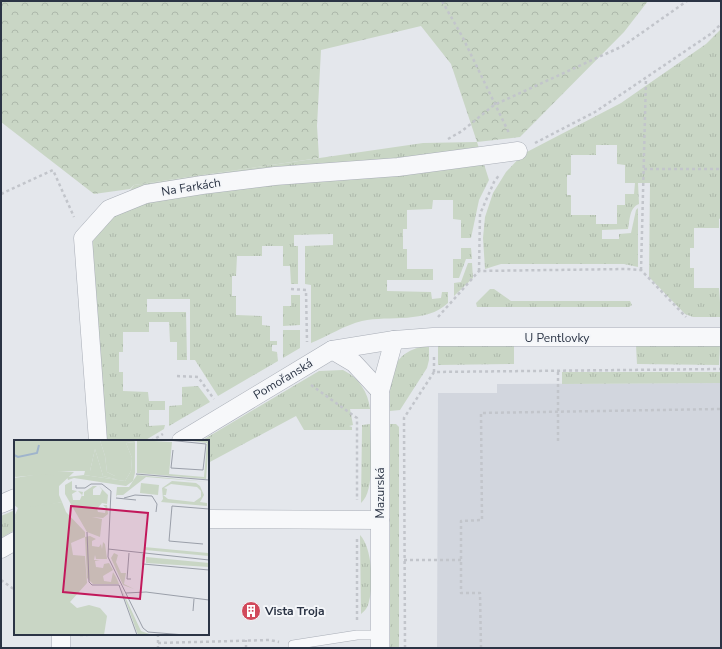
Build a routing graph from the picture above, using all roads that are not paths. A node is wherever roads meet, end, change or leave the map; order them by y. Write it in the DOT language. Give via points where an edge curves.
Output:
graph roads {
  1 [pos="518,151"];
  2 [pos="721,337"];
  3 [pos="394,340"];
  4 [pos="332,350"];
  5 [pos="380,391"];
  6 [pos="98,440"];
  7 [pos="183,440"];
  8 [pos="14,498"];
  9 [pos="1,504"];
  10 [pos="209,519"];
  11 [pos="380,520"];
  12 [pos="14,542"];
  13 [pos="1,549"];
  14 [pos="61,635"];
  15 [pos="380,641"];
  16 [pos="293,646"];
  17 [pos="61,648"];
  1 -- 6 [label="street, Na Farkách" via="398,168 275,176 202,185 146,194 109,209 82,238"];
  2 -- 3 [label="street, U Pentlovky" via="433,337"];
  3 -- 4 [label="street, Pomořanská"];
  3 -- 5 [label="street, Mazurská"];
  4 -- 5 [label="street" via="354,363"];
  4 -- 7 [label="street, Pomořanská"];
  5 -- 11 [label="street, Mazurská"];
  8 -- 9 [label="street"];
  10 -- 11 [label="street"];
  11 -- 15 [label="street, Mazurská"];
  12 -- 13 [label="street"];
  14 -- 17 [label="street"];
  15 -- 16 [label="lane" via="357,634"];
}
